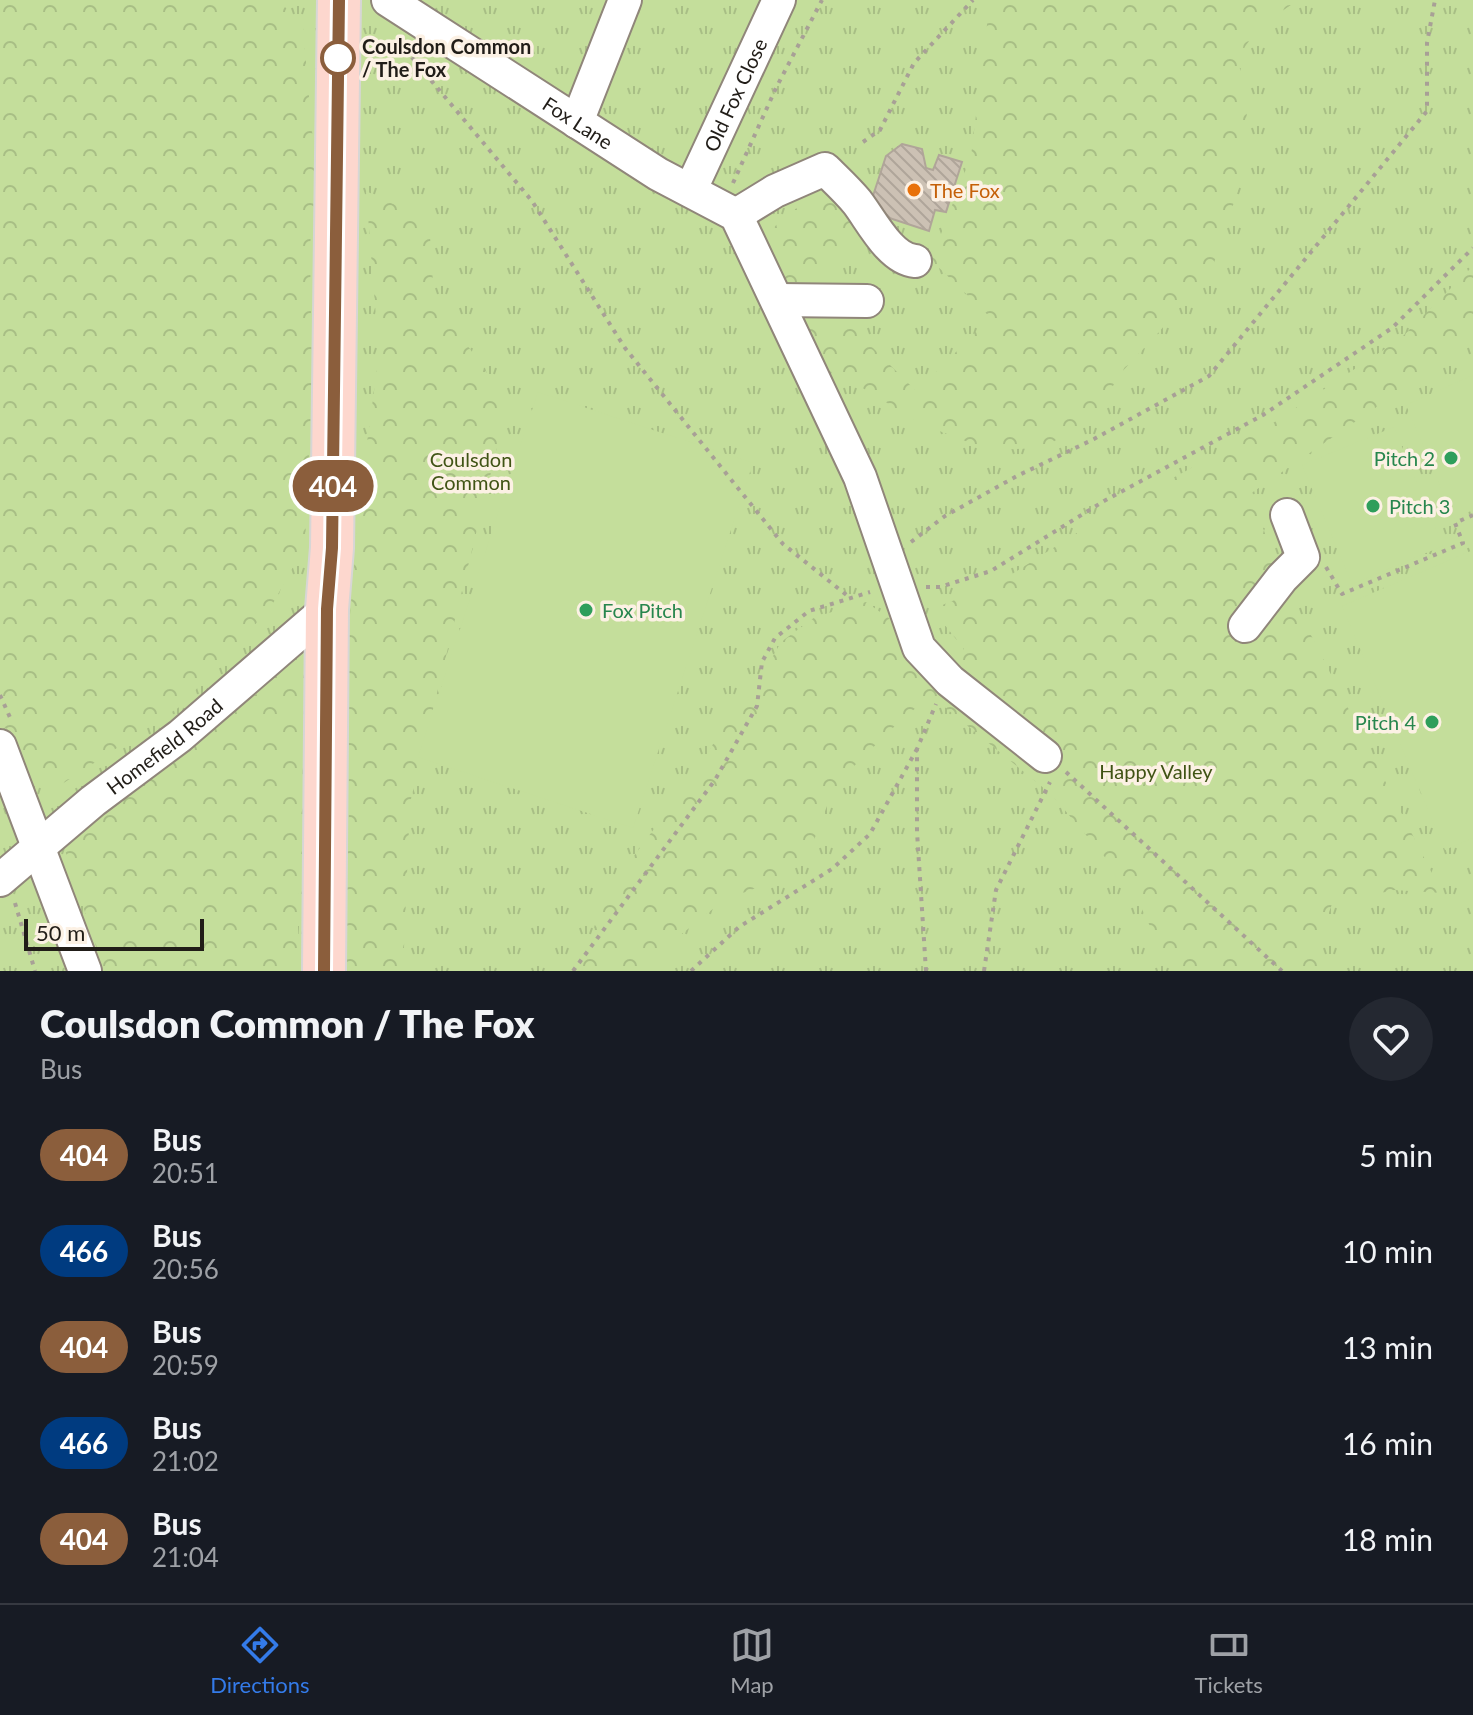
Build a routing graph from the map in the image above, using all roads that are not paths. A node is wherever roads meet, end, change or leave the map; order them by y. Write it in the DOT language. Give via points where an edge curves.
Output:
graph roads {
  1 [pos="339,0"];
  2 [pos="388,0"];
  3 [pos="625,0"];
  4 [pos="779,0"];
  5 [pos="577,122"];
  6 [pos="691,189"];
  7 [pos="736,215"];
  8 [pos="915,261"];
  9 [pos="777,300"];
  10 [pos="867,301"];
  11 [pos="1287,515"];
  12 [pos="327,609"];
  13 [pos="1245,626"];
  14 [pos="0,746"];
  15 [pos="1051,760"];
  16 [pos="39,848"];
  17 [pos="3,877"];
  18 [pos="85,971"];
  19 [pos="324,971"];
  1 -- 12 [label="main road"];
  2 -- 5 [label="street, Fox Lane"];
  3 -- 5 [label="street"];
  4 -- 6 [label="street, Old Fox Close"];
  5 -- 6 [label="street, Fox Lane"];
  6 -- 7 [label="street, Fox Lane"];
  7 -- 8 [label="street" via="825,169 884,240"];
  7 -- 9 [label="street"];
  9 -- 10 [label="street"];
  9 -- 15 [label="street" via="860,477 919,648 950,681"];
  11 -- 13 [label="street" via="1303,557"];
  12 -- 16 [label="street, Homefield Road"];
  12 -- 19 [label="main road"];
  14 -- 16 [label="street"];
  16 -- 17 [label="street, Homefield Road"];
  16 -- 18 [label="street"];
}
